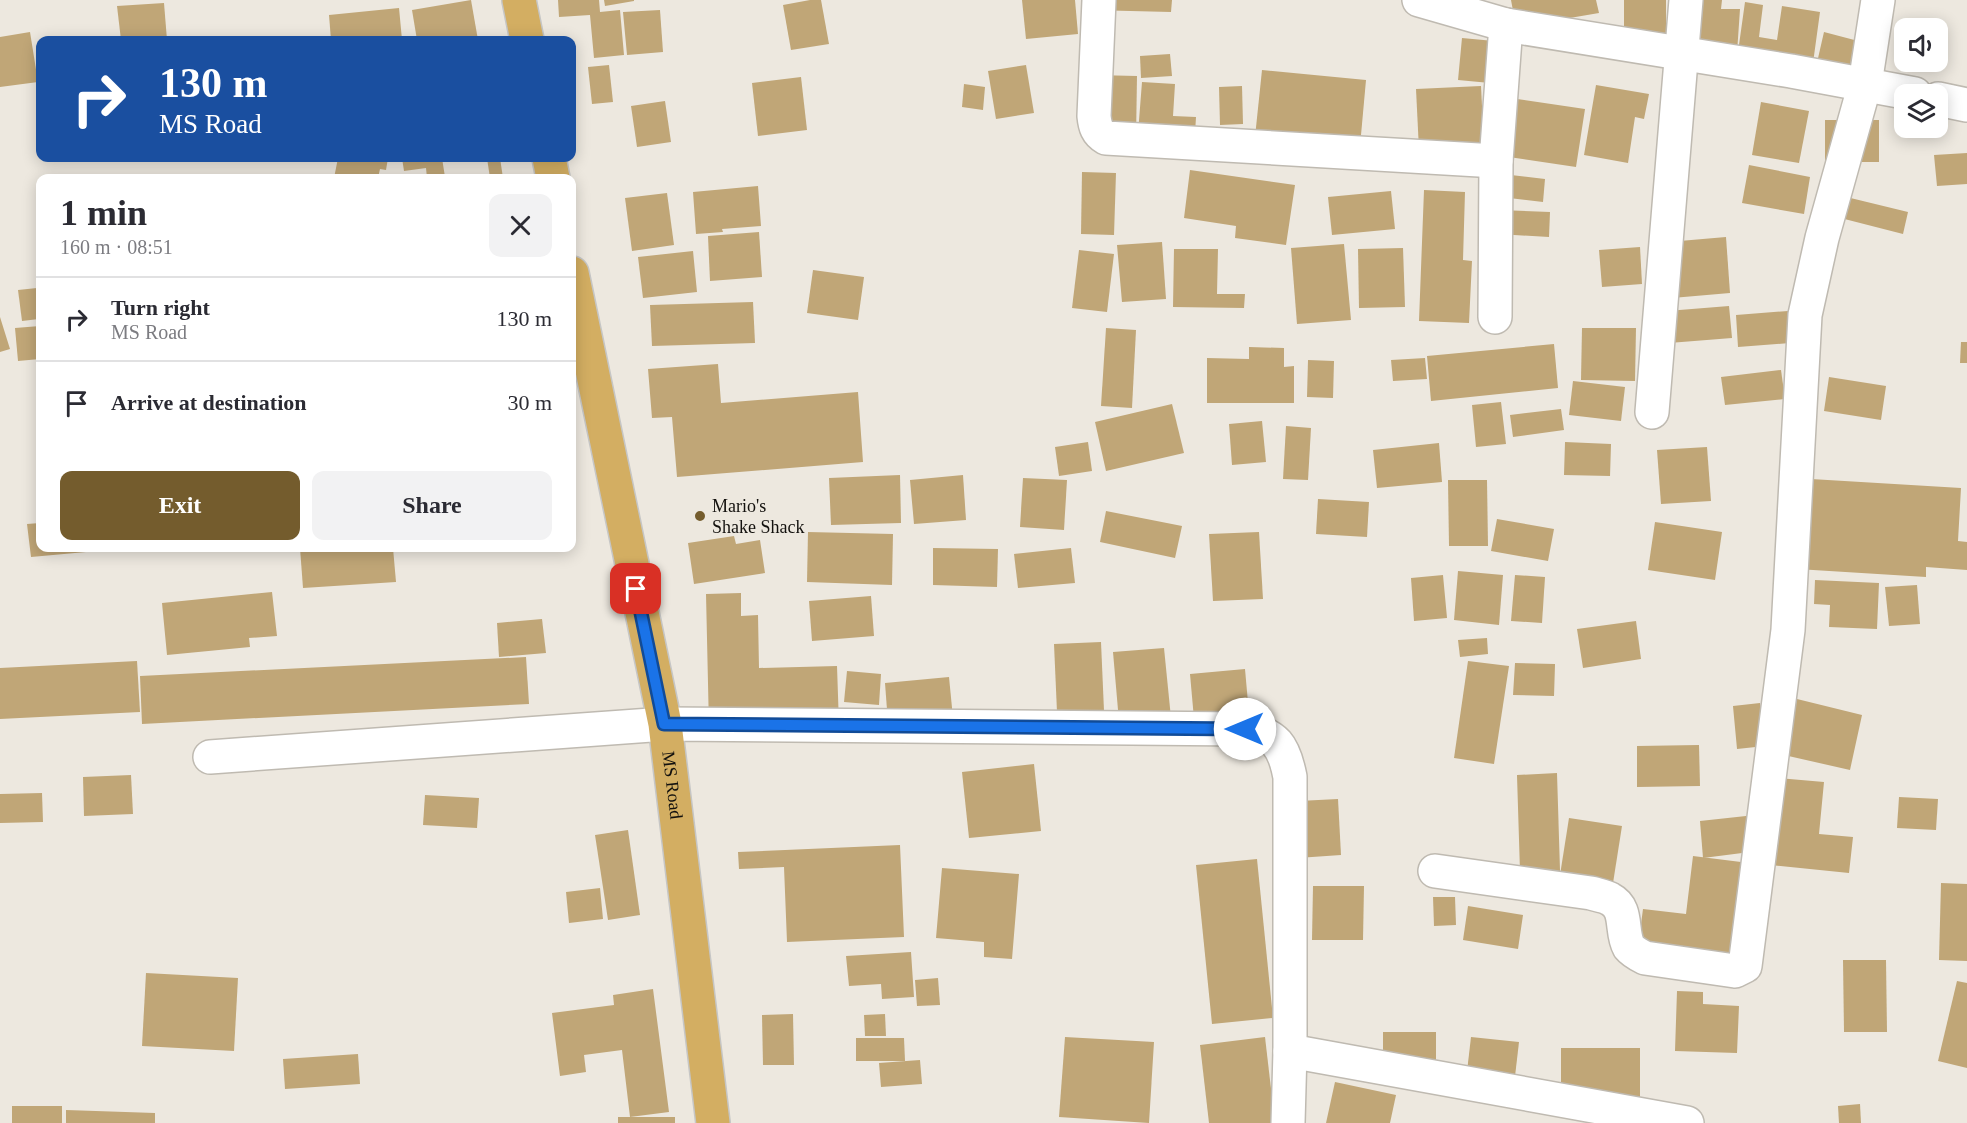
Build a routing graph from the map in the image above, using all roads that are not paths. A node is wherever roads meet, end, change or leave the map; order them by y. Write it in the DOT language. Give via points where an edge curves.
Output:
graph roads {
  1 [pos="519,0"];
  2 [pos="1099,0"];
  3 [pos="1419,0"];
  4 [pos="1686,0"];
  5 [pos="1878,0"];
  6 [pos="1506,25"];
  7 [pos="526,36"];
  8 [pos="1682,54"];
  9 [pos="1865,84"];
  10 [pos="1894,90"];
  11 [pos="1948,101"];
  12 [pos="1967,105"];
  13 [pos="1496,161"];
  14 [pos="576,293"];
  15 [pos="1495,317"];
  16 [pos="1652,412"];
  17 [pos="664,724"];
  18 [pos="210,757"];
  19 [pos="1435,871"];
  20 [pos="1290,1051"];
  21 [pos="713,1123"];
  22 [pos="1288,1123"];
  23 [pos="1687,1123"];
  1 -- 7 [label="highway"];
  2 -- 13 [label="street" via="1094,116 1095,128 1106,138"];
  3 -- 6 [label="street"];
  4 -- 8 [label="street"];
  5 -- 9 [label="street"];
  6 -- 8 [label="street"];
  6 -- 13 [label="street"];
  8 -- 9 [label="street"];
  8 -- 16 [label="street"];
  9 -- 10 [label="street"];
  9 -- 19 [label="street" via="1805,315 1788,630 1745,966 1735,971 1645,958 1629,947 1619,906 1591,893"];
  11 -- 12 [label="street"];
  13 -- 15 [label="street"];
  14 -- 17 [label="highway, MS Road"];
  17 -- 18 [label="street"];
  17 -- 20 [label="street" via="1245,729 1270,736 1282,750 1290,777"];
  17 -- 21 [label="highway, MS Road"];
  20 -- 22 [label="street"];
  20 -- 23 [label="street"];
}
